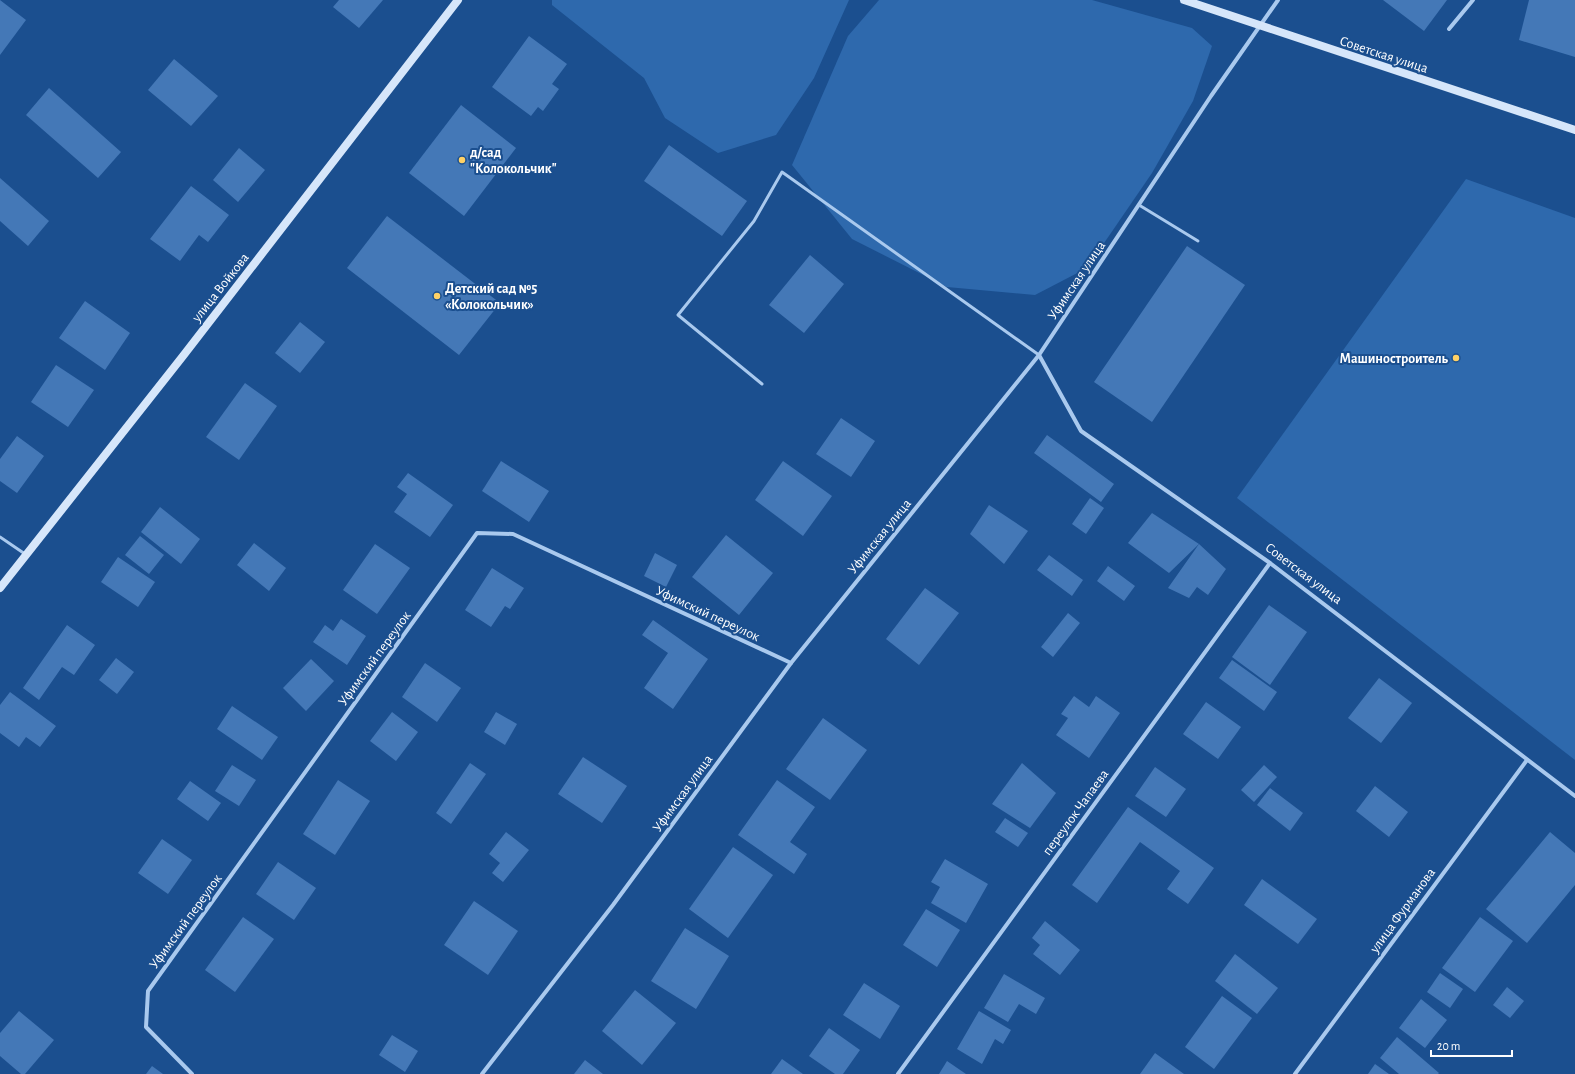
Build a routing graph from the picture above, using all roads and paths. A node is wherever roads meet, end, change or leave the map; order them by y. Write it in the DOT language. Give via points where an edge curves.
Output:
graph roads {
  1 [pos="458,0"];
  2 [pos="1184,0"];
  3 [pos="1278,0"];
  4 [pos="1473,0"];
  5 [pos="1259,26"];
  6 [pos="1449,29"];
  7 [pos="1575,130"];
  8 [pos="1139,205"];
  9 [pos="1198,241"];
  10 [pos="1039,355"];
  11 [pos="762,384"];
  12 [pos="0,537"];
  13 [pos="25,554"];
  14 [pos="1270,563"];
  15 [pos="0,588"];
  16 [pos="791,663"];
  17 [pos="1527,760"];
  18 [pos="1575,796"];
  19 [pos="192,1074"];
  20 [pos="482,1074"];
  21 [pos="898,1074"];
  22 [pos="1295,1074"];
  1 -- 13 [label="main road, улица Войкова" via="183,356"];
  2 -- 5 [label="main road, Советская улица"];
  3 -- 5 [label="street, Уфимская улица"];
  4 -- 6 [label="street"];
  5 -- 7 [label="main road, Советская улица"];
  5 -- 8 [label="street, Уфимская улица"];
  8 -- 9 [label="lane"];
  8 -- 10 [label="street, Уфимская улица"];
  10 -- 11 [label="lane" via="782,172 754,221 678,315"];
  10 -- 14 [label="street, Советская улица" via="1081,431"];
  10 -- 16 [label="street, Уфимская улица"];
  12 -- 13 [label="lane"];
  13 -- 15 [label="main road, улица Войкова"];
  14 -- 17 [label="street, Советская улица"];
  14 -- 21 [label="street, переулок Чапаева"];
  16 -- 19 [label="street, Уфимский переулок" via="513,534 477,533 148,991 146,1027"];
  16 -- 20 [label="street, Уфимская улица" via="613,905"];
  17 -- 18 [label="street, Советская улица"];
  17 -- 22 [label="street, улица Фурманова"];
}
